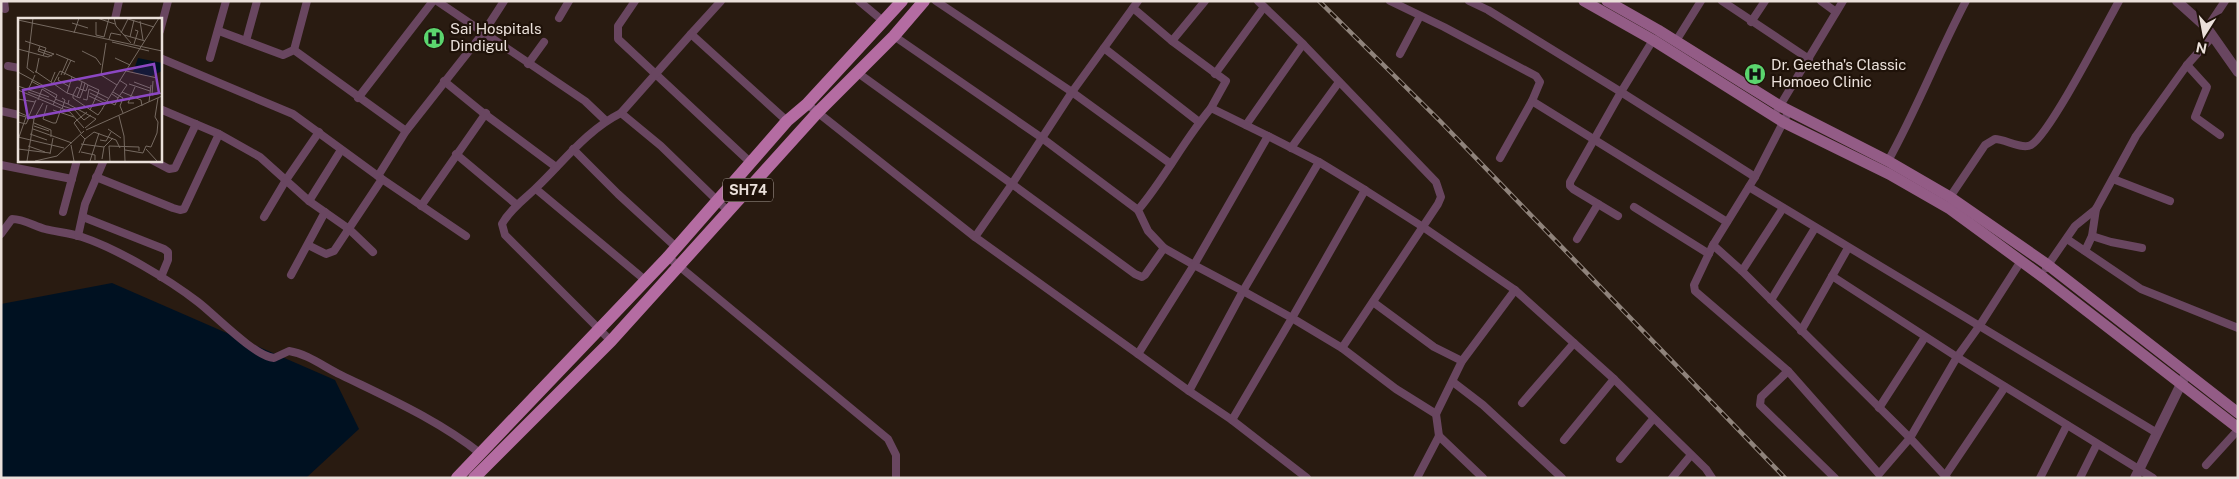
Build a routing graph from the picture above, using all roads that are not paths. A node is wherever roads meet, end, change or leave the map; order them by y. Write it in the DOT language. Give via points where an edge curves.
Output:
graph roads {
  1 [pos="119,1"];
  2 [pos="168,1"];
  3 [pos="226,1"];
  4 [pos="257,1"];
  5 [pos="307,1"];
  6 [pos="433,1"];
  7 [pos="437,1"];
  8 [pos="504,1"];
  9 [pos="569,1"];
  10 [pos="635,1"];
  11 [pos="720,1"];
  12 [pos="859,1"];
  13 [pos="902,1"];
  14 [pos="924,1"];
  15 [pos="936,1"];
  16 [pos="1138,1"];
  17 [pos="1205,1"];
  18 [pos="1390,1"];
  19 [pos="1584,1"];
  20 [pos="1701,1"];
  21 [pos="1722,1"];
  22 [pos="1765,1"];
  23 [pos="1820,1"];
  24 [pos="1843,1"];
  25 [pos="1966,1"];
  26 [pos="2118,1"];
  27 [pos="2177,1"];
  28 [pos="2225,1"];
  29 [pos="1473,2"];
  30 [pos="1261,4"];
  31 [pos="1611,6"];
  32 [pos="1133,8"];
  33 [pos="1836,12"];
  34 [pos="1420,16"];
  35 [pos="115,18"];
  36 [pos="559,18"];
  37 [pos="883,21"];
  38 [pos="1751,22"];
  39 [pos="161,27"];
  40 [pos="219,31"];
  41 [pos="484,32"];
  42 [pos="2210,32"];
  43 [pos="691,34"];
  44 [pos="894,36"];
  45 [pos="1653,40"];
  46 [pos="246,41"];
  47 [pos="1172,41"];
  48 [pos="1676,41"];
  49 [pos="544,42"];
  50 [pos="1303,44"];
  51 [pos="1104,48"];
  52 [pos="294,50"];
  53 [pos="1400,54"];
  54 [pos="161,58"];
  55 [pos="210,58"];
  56 [pos="1809,59"];
  57 [pos="528,64"];
  58 [pos="2187,65"];
  59 [pos="8,66"];
  60 [pos="18,68"];
  61 [pos="2238,72"];
  62 [pos="858,73"];
  63 [pos="1215,74"];
  64 [pos="655,75"];
  65 [pos="444,81"];
  66 [pos="1339,82"];
  67 [pos="1072,92"];
  68 [pos="1621,92"];
  69 [pos="358,98"];
  70 [pos="1532,101"];
  71 [pos="807,104"];
  72 [pos="161,108"];
  73 [pos="1211,108"];
  74 [pos="1,111"];
  75 [pos="486,112"];
  76 [pos="621,112"];
  77 [pos="817,113"];
  78 [pos="1782,114"];
  79 [pos="18,115"];
  80 [pos="606,121"];
  81 [pos="787,121"];
  82 [pos="1199,122"];
  83 [pos="196,124"];
  84 [pos="1246,125"];
  85 [pos="406,131"];
  86 [pos="319,132"];
  87 [pos="220,134"];
  88 [pos="2220,135"];
  89 [pos="1268,136"];
  90 [pos="1042,138"];
  91 [pos="1595,139"];
  92 [pos="1292,148"];
  93 [pos="573,149"];
  94 [pos="341,150"];
  95 [pos="456,154"];
  96 [pos="1500,158"];
  97 [pos="77,161"];
  98 [pos="104,161"];
  99 [pos="154,161"];
  100 [pos="1888,161"];
  101 [pos="1319,162"];
  102 [pos="751,163"];
  103 [pos="1171,164"];
  104 [pos="1,165"];
  105 [pos="556,167"];
  106 [pos="96,177"];
  107 [pos="380,177"];
  108 [pos="1755,177"];
  109 [pos="72,179"];
  110 [pos="2113,179"];
  111 [pos="286,180"];
  112 [pos="1012,184"];
  113 [pos="1749,187"];
  114 [pos="536,189"];
  115 [pos="1365,190"];
  116 [pos="1950,197"];
  117 [pos="717,201"];
  118 [pos="2170,201"];
  119 [pos="309,202"];
  120 [pos="1598,204"];
  121 [pos="517,205"];
  122 [pos="421,206"];
  123 [pos="1634,207"];
  124 [pos="1784,208"];
  125 [pos="2096,209"];
  126 [pos="1138,210"];
  127 [pos="728,211"];
  128 [pos="63,212"];
  129 [pos="325,212"];
  130 [pos="1618,216"];
  131 [pos="83,217"];
  132 [pos="264,217"];
  133 [pos="1727,222"];
  134 [pos="1423,227"];
  135 [pos="1816,228"];
  136 [pos="349,229"];
  137 [pos="1,234"];
  138 [pos="78,236"];
  139 [pos="466,236"];
  140 [pos="2092,236"];
  141 [pos="975,238"];
  142 [pos="1577,239"];
  143 [pos="2067,239"];
  144 [pos="308,245"];
  145 [pos="1713,246"];
  146 [pos="1164,248"];
  147 [pos="1848,248"];
  148 [pos="2142,248"];
  149 [pos="2085,250"];
  150 [pos="373,252"];
  151 [pos="672,252"];
  152 [pos="1709,254"];
  153 [pos="2020,261"];
  154 [pos="1194,265"];
  155 [pos="2048,265"];
  156 [pos="679,266"];
  157 [pos="1742,271"];
  158 [pos="290,275"];
  159 [pos="1832,276"];
  160 [pos="2041,276"];
  161 [pos="161,277"];
  162 [pos="645,280"];
  163 [pos="1515,290"];
  164 [pos="1243,291"];
  165 [pos="1771,300"];
  166 [pos="1373,302"];
  167 [pos="1292,318"];
  168 [pos="1980,325"];
  169 [pos="2238,328"];
  170 [pos="599,329"];
  171 [pos="1801,330"];
  172 [pos="1925,337"];
  173 [pos="611,341"];
  174 [pos="1574,344"];
  175 [pos="1342,348"];
  176 [pos="1138,354"];
  177 [pos="1956,358"];
  178 [pos="1462,361"];
  179 [pos="1788,371"];
  180 [pos="2184,378"];
  181 [pos="1614,379"];
  182 [pos="1454,382"];
  183 [pos="2005,387"];
  184 [pos="1189,391"];
  185 [pos="1522,403"];
  186 [pos="1879,408"];
  187 [pos="2238,413"];
  188 [pos="1436,414"];
  189 [pos="1653,419"];
  190 [pos="1232,420"];
  191 [pos="2067,425"];
  192 [pos="2238,429"];
  193 [pos="2157,433"];
  194 [pos="1440,436"];
  195 [pos="1910,438"];
  196 [pos="1564,440"];
  197 [pos="2097,444"];
  198 [pos="481,454"];
  199 [pos="1690,456"];
  200 [pos="1620,459"];
  201 [pos="2206,465"];
  202 [pos="2137,473"];
  203 [pos="1877,476"];
  204 [pos="1946,477"];
  205 [pos="457,478"];
  206 [pos="474,478"];
  207 [pos="896,478"];
  208 [pos="1307,478"];
  209 [pos="1416,478"];
  210 [pos="1483,478"];
  211 [pos="1562,478"];
  212 [pos="1672,478"];
  213 [pos="1712,478"];
  214 [pos="1835,478"];
  215 [pos="2040,478"];
  216 [pos="2080,478"];
  217 [pos="2154,478"];
  1 -- 35 [label="street"];
  2 -- 39 [label="street"];
  3 -- 40 [label="street"];
  4 -- 46 [label="street"];
  5 -- 52 [label="street"];
  6 -- 69 [label="street"];
  7 -- 41 [label="street"];
  8 -- 41 [label="street"];
  9 -- 36 [label="street"];
  10 -- 64 [label="street" via="618,26 617,34"];
  11 -- 43 [label="street"];
  12 -- 37 [label="street"];
  13 -- 37 [label="main road, SH74"];
  14 -- 44 [label="main road, SH74"];
  15 -- 67 [label="street"];
  16 -- 32 [label="street"];
  17 -- 47 [label="street"];
  18 -- 34 [label="street"];
  19 -- 31 [label="main road"];
  20 -- 48 [label="street"];
  21 -- 38 [label="street"];
  22 -- 38 [label="street"];
  23 -- 33 [label="street"];
  24 -- 33 [label="street"];
  25 -- 100 [label="street"];
  26 -- 116 [label="street" via="2052,118 2033,144 2024,146 1994,139 1985,145"];
  27 -- 42 [label="street"];
  28 -- 42 [label="street"];
  29 -- 68 [label="street"];
  30 -- 50 [label="street"];
  30 -- 63 [label="street"];
  31 -- 45 [label="main road"];
  31 -- 48 [label="main road"];
  32 -- 47 [label="street"];
  32 -- 51 [label="street"];
  33 -- 56 [label="street"];
  34 -- 53 [label="street"];
  34 -- 70 [label="street" via="1536,76 1540,82"];
  37 -- 71 [label="main road, SH74"];
  38 -- 56 [label="street"];
  40 -- 46 [label="street"];
  40 -- 55 [label="street"];
  41 -- 57 [label="street"];
  41 -- 65 [label="street"];
  42 -- 58 [label="street"];
  42 -- 61 [label="street"];
  43 -- 64 [label="street"];
  43 -- 81 [label="street"];
  44 -- 62 [label="main road, SH74"];
  44 -- 90 [label="street"];
  45 -- 68 [label="street"];
  45 -- 78 [label="main road"];
  46 -- 52 [label="street" via="283,55"];
  47 -- 63 [label="street"];
  48 -- 78 [label="main road"];
  49 -- 57 [label="street"];
  50 -- 66 [label="street"];
  50 -- 84 [label="street"];
  51 -- 67 [label="street"];
  51 -- 82 [label="street"];
  52 -- 69 [label="street"];
  54 -- 86 [label="street" via="293,114"];
  56 -- 78 [label="street"];
  57 -- 80 [label="street" via="585,101"];
  58 -- 88 [label="street" via="2207,87 2195,117"];
  58 -- 110 [label="street" via="2136,136"];
  59 -- 60 [label="street"];
  62 -- 77 [label="main road, SH74"];
  62 -- 112 [label="street"];
  63 -- 73 [label="street" via="1226,81"];
  64 -- 76 [label="street"];
  64 -- 102 [label="street"];
  65 -- 75 [label="street"];
  65 -- 85 [label="street"];
  66 -- 92 [label="street"];
  66 -- 134 [label="street" via="1436,182 1441,197"];
  67 -- 90 [label="street"];
  67 -- 103 [label="street"];
  68 -- 91 [label="street"];
  68 -- 108 [label="street"];
  69 -- 85 [label="street"];
  70 -- 91 [label="street"];
  70 -- 96 [label="street"];
  71 -- 77 [label="street"];
  71 -- 81 [label="main road, SH74"];
  72 -- 83 [label="street"];
  73 -- 82 [label="street"];
  73 -- 84 [label="street"];
  74 -- 79 [label="street"];
  75 -- 95 [label="street"];
  75 -- 105 [label="street"];
  76 -- 80 [label="street"];
  76 -- 117 [label="street"];
  77 -- 127 [label="main road, SH74"];
  77 -- 141 [label="street"];
  78 -- 100 [label="main road"];
  78 -- 108 [label="street"];
  78 -- 153 [label="main road" via="1950,209"];
  80 -- 93 [label="street"];
  81 -- 102 [label="main road, SH74"];
  82 -- 103 [label="street"];
  83 -- 87 [label="street"];
  83 -- 99 [label="street" via="175,168 169,169"];
  84 -- 89 [label="street"];
  85 -- 107 [label="street"];
  86 -- 94 [label="street"];
  86 -- 111 [label="street"];
  87 -- 106 [label="street" via="184,209"];
  87 -- 111 [label="street" via="260,157"];
  89 -- 92 [label="street"];
  89 -- 154 [label="street"];
  90 -- 112 [label="street"];
  90 -- 126 [label="street"];
  91 -- 120 [label="street" via="1570,186"];
  91 -- 133 [label="street"];
  92 -- 101 [label="street"];
  93 -- 105 [label="street"];
  93 -- 151 [label="street"];
  94 -- 107 [label="street"];
  94 -- 119 [label="street"];
  95 -- 121 [label="street"];
  95 -- 122 [label="street"];
  97 -- 109 [label="street"];
  98 -- 106 [label="street"];
  100 -- 116 [label="main road"];
  101 -- 115 [label="street"];
  101 -- 164 [label="street"];
  102 -- 117 [label="main road, SH74"];
  103 -- 126 [label="street"];
  104 -- 109 [label="street"];
  105 -- 114 [label="street"];
  106 -- 131 [label="street"];
  107 -- 122 [label="street"];
  107 -- 136 [label="street"];
  108 -- 113 [label="street"];
  109 -- 128 [label="street"];
  110 -- 118 [label="street"];
  110 -- 125 [label="street"];
  111 -- 119 [label="street"];
  111 -- 132 [label="street"];
  112 -- 141 [label="street"];
  112 -- 146 [label="street" via="1139,276 1146,275"];
  113 -- 124 [label="street"];
  113 -- 133 [label="street"];
  114 -- 121 [label="street"];
  114 -- 162 [label="street"];
  115 -- 134 [label="street"];
  115 -- 167 [label="street"];
  116 -- 155 [label="main road"];
  117 -- 127 [label="street"];
  117 -- 151 [label="main road, SH74"];
  119 -- 129 [label="street"];
  120 -- 130 [label="street"];
  120 -- 142 [label="street"];
  121 -- 170 [label="street" via="502,224 505,235"];
  122 -- 139 [label="street"];
  123 -- 152 [label="street"];
  124 -- 135 [label="street"];
  124 -- 157 [label="street"];
  125 -- 140 [label="street"];
  125 -- 143 [label="street" via="2076,226"];
  126 -- 146 [label="street" via="1148,231"];
  127 -- 156 [label="main road, SH74"];
  129 -- 136 [label="street"];
  129 -- 144 [label="street"];
  131 -- 138 [label="street"];
  131 -- 161 [label="street" via="168,252"];
  133 -- 145 [label="street"];
  134 -- 163 [label="street"];
  134 -- 166 [label="street"];
  135 -- 147 [label="street"];
  135 -- 165 [label="street"];
  136 -- 144 [label="street" via="334,251 326,254"];
  136 -- 150 [label="street"];
  137 -- 138 [label="street" via="12,219 18,219 44,229"];
  138 -- 161 [label="street"];
  140 -- 148 [label="street"];
  140 -- 149 [label="street"];
  141 -- 176 [label="street"];
  143 -- 149 [label="street"];
  143 -- 155 [label="street"];
  144 -- 158 [label="street"];
  145 -- 152 [label="street"];
  145 -- 157 [label="street"];
  146 -- 154 [label="street"];
  147 -- 159 [label="street"];
  147 -- 168 [label="street"];
  149 -- 169 [label="street" via="2141,289"];
  151 -- 156 [label="street"];
  151 -- 162 [label="main road, SH74"];
  152 -- 179 [label="street" via="1694,284 1695,291"];
  153 -- 160 [label="main road"];
  153 -- 168 [label="street"];
  154 -- 164 [label="street"];
  154 -- 176 [label="street"];
  155 -- 160 [label="street"];
  155 -- 180 [label="main road"];
  156 -- 173 [label="main road, SH74"];
  156 -- 207 [label="street" via="888,438 896,454"];
  157 -- 165 [label="street"];
  159 -- 171 [label="street"];
  159 -- 172 [label="street"];
  160 -- 180 [label="main road"];
  161 -- 198 [label="street" via="200,303 260,353 274,358 289,351 308,357 424,415"];
  162 -- 170 [label="main road, SH74"];
  163 -- 174 [label="street"];
  163 -- 178 [label="street"];
  164 -- 167 [label="street"];
  164 -- 184 [label="street"];
  165 -- 171 [label="street"];
  166 -- 175 [label="street"];
  166 -- 178 [label="street" via="1434,347"];
  167 -- 175 [label="street"];
  167 -- 190 [label="street"];
  168 -- 177 [label="street"];
  168 -- 193 [label="street"];
  170 -- 173 [label="street"];
  170 -- 198 [label="main road, SH74"];
  171 -- 186 [label="street"];
  172 -- 177 [label="street"];
  172 -- 186 [label="street"];
  173 -- 206 [label="main road, SH74"];
  174 -- 181 [label="street"];
  174 -- 185 [label="street"];
  175 -- 188 [label="street" via="1396,389"];
  176 -- 184 [label="street"];
  177 -- 183 [label="street"];
  177 -- 195 [label="street"];
  178 -- 182 [label="street"];
  179 -- 203 [label="street"];
  179 -- 214 [label="street" via="1761,397 1760,405"];
  180 -- 187 [label="main road"];
  180 -- 192 [label="main road"];
  180 -- 193 [label="street"];
  181 -- 189 [label="street"];
  181 -- 196 [label="street"];
  182 -- 188 [label="street"];
  182 -- 211 [label="street"];
  183 -- 191 [label="street"];
  183 -- 204 [label="street"];
  184 -- 190 [label="street"];
  186 -- 195 [label="street"];
  188 -- 194 [label="street"];
  189 -- 199 [label="street"];
  189 -- 200 [label="street"];
  190 -- 208 [label="street"];
  191 -- 197 [label="street"];
  191 -- 215 [label="street"];
  192 -- 201 [label="street"];
  193 -- 202 [label="street"];
  194 -- 209 [label="street"];
  194 -- 210 [label="street"];
  195 -- 203 [label="street"];
  195 -- 204 [label="street"];
  197 -- 202 [label="street"];
  197 -- 216 [label="street"];
  198 -- 205 [label="main road, SH74"];
  199 -- 212 [label="street"];
  199 -- 213 [label="street"];
  202 -- 217 [label="street"];
}
